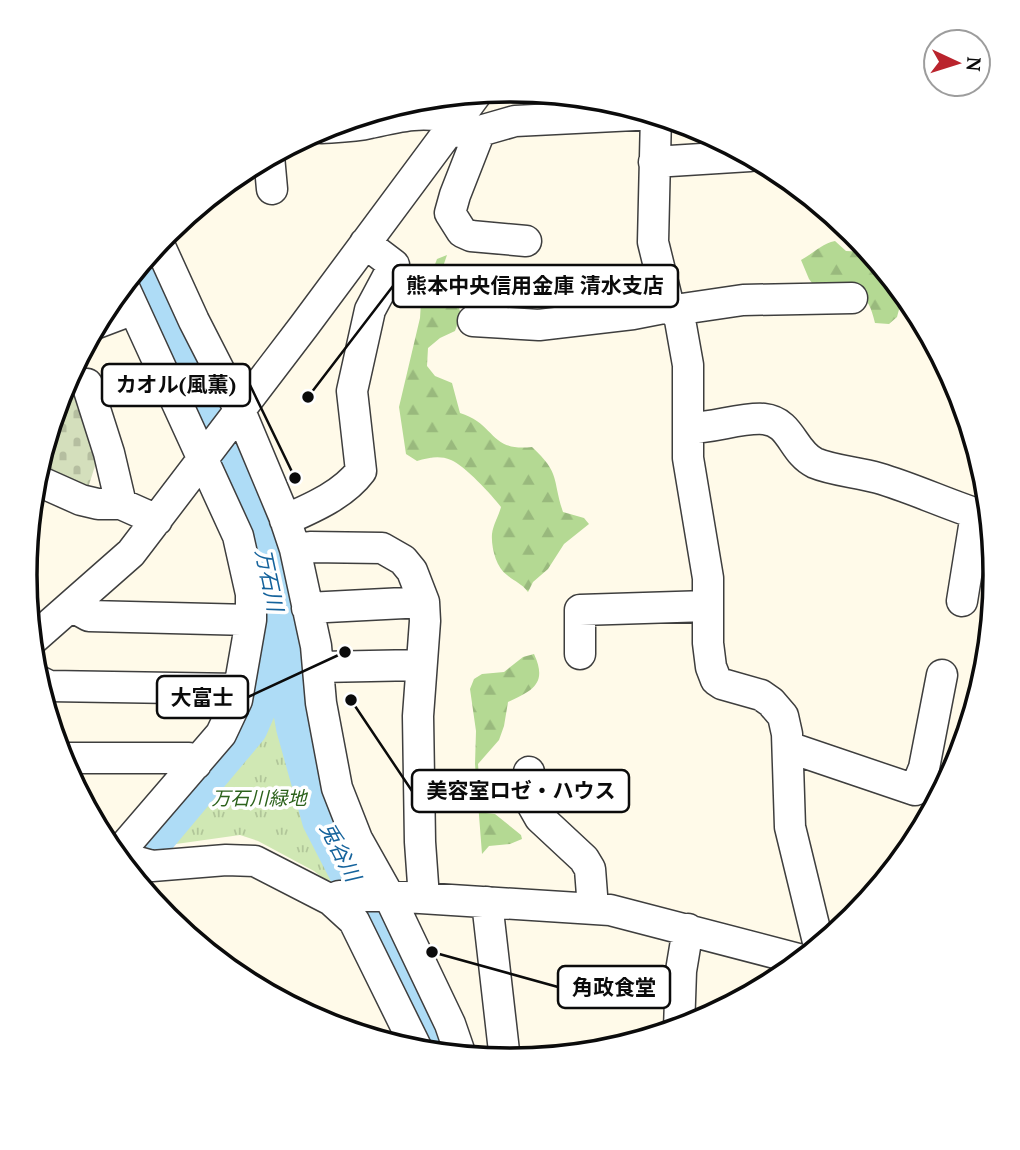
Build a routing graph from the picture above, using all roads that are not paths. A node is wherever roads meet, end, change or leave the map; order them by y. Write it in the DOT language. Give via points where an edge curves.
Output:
graph roads {
  1 [pos="472,104"];
  2 [pos="622,116"];
  3 [pos="394,117"];
  4 [pos="656,125"];
  5 [pos="461,127"];
  6 [pos="731,157"];
  7 [pos="654,162"];
  8 [pos="271,167"];
  9 [pos="272,189"];
  10 [pos="526,241"];
  11 [pos="365,243"];
  12 [pos="163,253"];
  13 [pos="129,297"];
  14 [pos="852,298"];
  15 [pos="672,308"];
  16 [pos="472,321"];
  17 [pos="87,384"];
  18 [pos="236,416"];
  19 [pos="689,428"];
  20 [pos="206,457"];
  21 [pos="46,484"];
  22 [pos="121,504"];
  23 [pos="979,515"];
  24 [pos="158,520"];
  25 [pos="285,520"];
  26 [pos="980,527"];
  27 [pos="295,549"];
  28 [pos="962,601"];
  29 [pos="424,602"];
  30 [pos="71,606"];
  31 [pos="708,606"];
  32 [pos="307,608"];
  33 [pos="251,620"];
  34 [pos="41,633"];
  35 [pos="41,638"];
  36 [pos="580,654"];
  37 [pos="45,659"];
  38 [pos="421,665"];
  39 [pos="319,667"];
  40 [pos="942,675"];
  41 [pos="50,686"];
  42 [pos="239,689"];
  43 [pos="788,747"];
  44 [pos="74,758"];
  45 [pos="197,764"];
  46 [pos="529,772"];
  47 [pos="133,861"];
  48 [pos="136,864"];
  49 [pos="360,897"];
  50 [pos="424,898"];
  51 [pos="487,902"];
  52 [pos="593,908"];
  53 [pos="688,929"];
  54 [pos="817,935"];
  55 [pos="789,956"];
  56 [pos="679,1016"];
  57 [pos="413,1038"];
  58 [pos="457,1045"];
  59 [pos="505,1048"];
  1 -- 5 [label="street"];
  2 -- 5 [label="street"];
  3 -- 5 [label="street" via="426,113"];
  4 -- 7 [label="street"];
  5 -- 10 [label="street" via="450,213 462,232 471,236"];
  5 -- 11 [label="street"];
  6 -- 7 [label="street"];
  7 -- 15 [label="street" via="653,242"];
  8 -- 9 [label="street"];
  11 -- 18 [label="street"];
  11 -- 25 [label="street" via="394,265 370,310 352,391 360,471 352,484"];
  12 -- 18 [label="street"];
  13 -- 20 [label="street"];
  14 -- 15 [label="street" via="743,300"];
  15 -- 16 [label="street" via="540,325"];
  15 -- 19 [label="street" via="680,320 688,365"];
  17 -- 22 [label="street"];
  18 -- 20 [label="street"];
  18 -- 25 [label="street"];
  19 -- 23 [label="street" via="763,418 777,422 787,428 808,459 819,465 877,478"];
  19 -- 31 [label="street" via="688,458 705,547"];
  20 -- 24 [label="street"];
  20 -- 33 [label="street" via="238,537 251,594"];
  21 -- 22 [label="street" via="81,500"];
  22 -- 24 [label="street"];
  24 -- 30 [label="street" via="131,553"];
  25 -- 27 [label="street"];
  26 -- 28 [label="street"];
  27 -- 29 [label="street" via="382,548 412,571"];
  27 -- 32 [label="street"];
  29 -- 32 [label="street"];
  29 -- 38 [label="street"];
  30 -- 33 [label="street" via="89,616"];
  30 -- 34 [label="street"];
  31 -- 36 [label="street" via="580,610"];
  31 -- 43 [label="street" via="708,643 716,680 771,702 783,716"];
  32 -- 39 [label="street"];
  33 -- 42 [label="street"];
  35 -- 37 [label="street" via="50,645"];
  38 -- 39 [label="street"];
  38 -- 50 [label="street" via="418,729"];
  39 -- 49 [label="street" via="337,788 357,839"];
  40 -- 43 [label="street" via="924,768 915,790"];
  41 -- 42 [label="street"];
  42 -- 45 [label="street" via="221,734"];
  43 -- 54 [label="street" via="790,827"];
  44 -- 45 [label="street" via="189,758"];
  45 -- 47 [label="street"];
  46 -- 52 [label="street" via="533,804 540,818 590,869"];
  48 -- 49 [label="street" via="255,861"];
  49 -- 50 [label="street"];
  49 -- 57 [label="street" via="354,921"];
  49 -- 58 [label="street" via="450,1024"];
  50 -- 51 [label="street"];
  51 -- 52 [label="street"];
  51 -- 59 [label="street"];
  52 -- 53 [label="street"];
  53 -- 55 [label="street"];
  53 -- 56 [label="street"];
}
